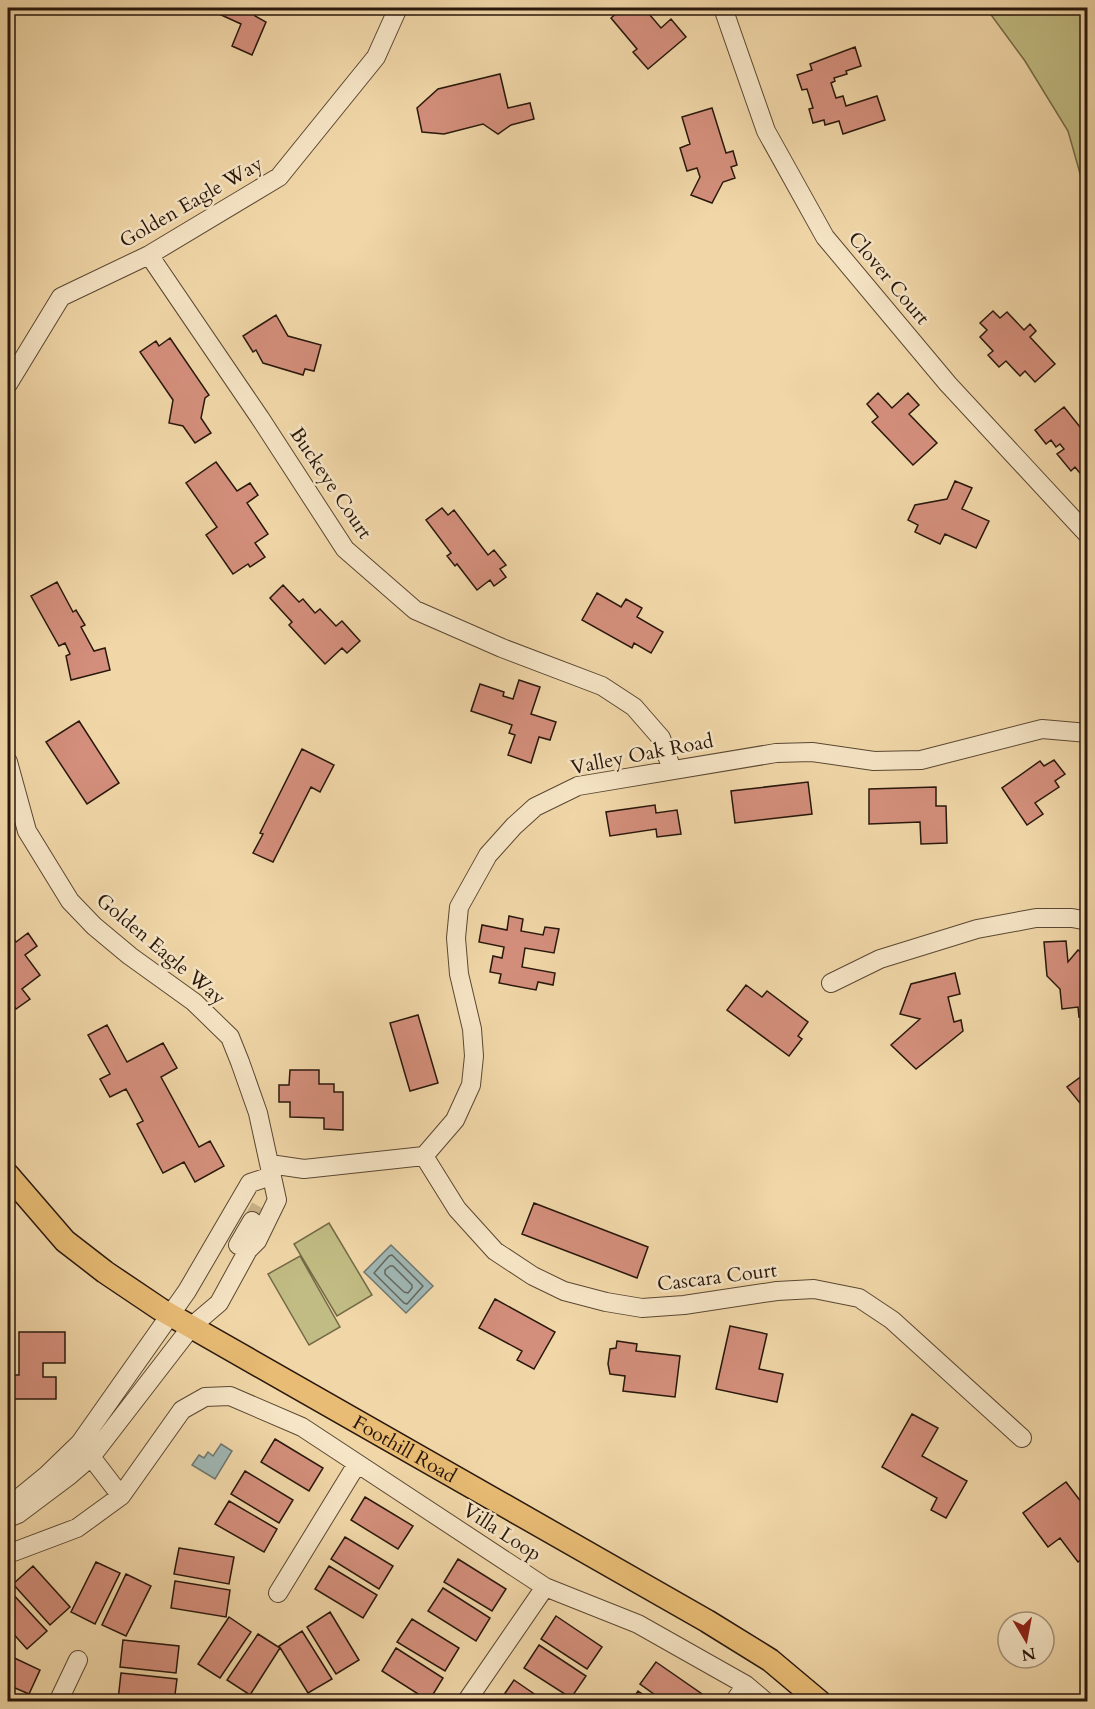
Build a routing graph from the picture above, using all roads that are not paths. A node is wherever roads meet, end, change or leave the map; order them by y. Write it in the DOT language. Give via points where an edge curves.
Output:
graph roads {
  1 [pos="398,8"];
  2 [pos="723,8"];
  3 [pos="149,255"];
  4 [pos="8,384"];
  5 [pos="1088,535"];
  6 [pos="1088,734"];
  7 [pos="8,762"];
  8 [pos="672,770"];
  9 [pos="1088,921"];
  10 [pos="831,983"];
  11 [pos="424,1156"];
  12 [pos="271,1170"];
  13 [pos="8,1175"];
  14 [pos="220,1236"];
  15 [pos="243,1248"];
  16 [pos="170,1316"];
  17 [pos="192,1326"];
  18 [pos="1022,1438"];
  19 [pos="86,1450"];
  20 [pos="357,1464"];
  21 [pos="121,1496"];
  22 [pos="8,1507"];
  23 [pos="8,1518"];
  24 [pos="8,1554"];
  25 [pos="545,1587"];
  26 [pos="278,1593"];
  27 [pos="78,1660"];
  28 [pos="746,1685"];
  29 [pos="58,1701"];
  30 [pos="466,1701"];
  31 [pos="734,1701"];
  32 [pos="766,1701"];
  33 [pos="820,1701"];
  1 -- 3 [label="street, Golden Eagle Way" via="376,57 279,177"];
  2 -- 5 [label="street, Clover Court" via="766,131 825,237 948,384"];
  3 -- 4 [label="street, Golden Eagle Way" via="61,297"];
  3 -- 8 [label="street, Buckeye Court" via="345,549 415,610 602,686 634,706 661,738"];
  6 -- 8 [label="street, Valley Oak Road" via="1042,729 921,760 874,761 812,752 776,753"];
  7 -- 12 [label="street, Golden Eagle Way" via="27,831 70,901 94,926 194,1002 230,1037 258,1113"];
  8 -- 11 [label="street, Valley Oak Road" via="578,786 535,807 488,855 459,907 456,938 459,974 472,1029 471,1085 455,1120"];
  9 -- 10 [label="street" via="1036,918 977,929 880,959"];
  11 -- 12 [label="street"];
  11 -- 18 [label="street, Cascara Court" via="457,1209 495,1251 564,1291 642,1308 777,1291 814,1290 859,1298 892,1320"];
  12 -- 14 [label="street, Golden Eagle Way" via="250,1183"];
  12 -- 15 [label="street, Golden Eagle Way" via="267,1195"];
  12 -- 15 [label="street, Golden Eagle Way" via="277,1200 257,1241"];
  13 -- 16 [label="main road, Foothill Road" via="65,1241"];
  14 -- 15 [label="street"];
  14 -- 16 [label="street, Golden Eagle Way"];
  15 -- 17 [label="street, Golden Eagle Way" via="219,1304"];
  16 -- 17 [label="main road, Foothill Road"];
  16 -- 19 [label="street, Golden Eagle Way"];
  17 -- 19 [label="street, Golden Eagle Way"];
  17 -- 33 [label="main road, Foothill Road" via="707,1621 770,1660"];
  19 -- 21 [label="street"];
  19 -- 22 [label="street, Golden Eagle Way" via="47,1474"];
  19 -- 23 [label="street, Golden Eagle Way" via="70,1475"];
  20 -- 21 [label="street, Villa Loop" via="302,1427 230,1396 205,1397 182,1410"];
  20 -- 25 [label="street, Villa Loop"];
  20 -- 26 [label="street"];
  21 -- 24 [label="street, Villa Loop" via="77,1528"];
  25 -- 28 [label="street, Villa Loop" via="638,1624"];
  25 -- 30 [label="street"];
  27 -- 29 [label="street"];
  28 -- 31 [label="street"];
  28 -- 32 [label="street, Villa Loop"];
}
